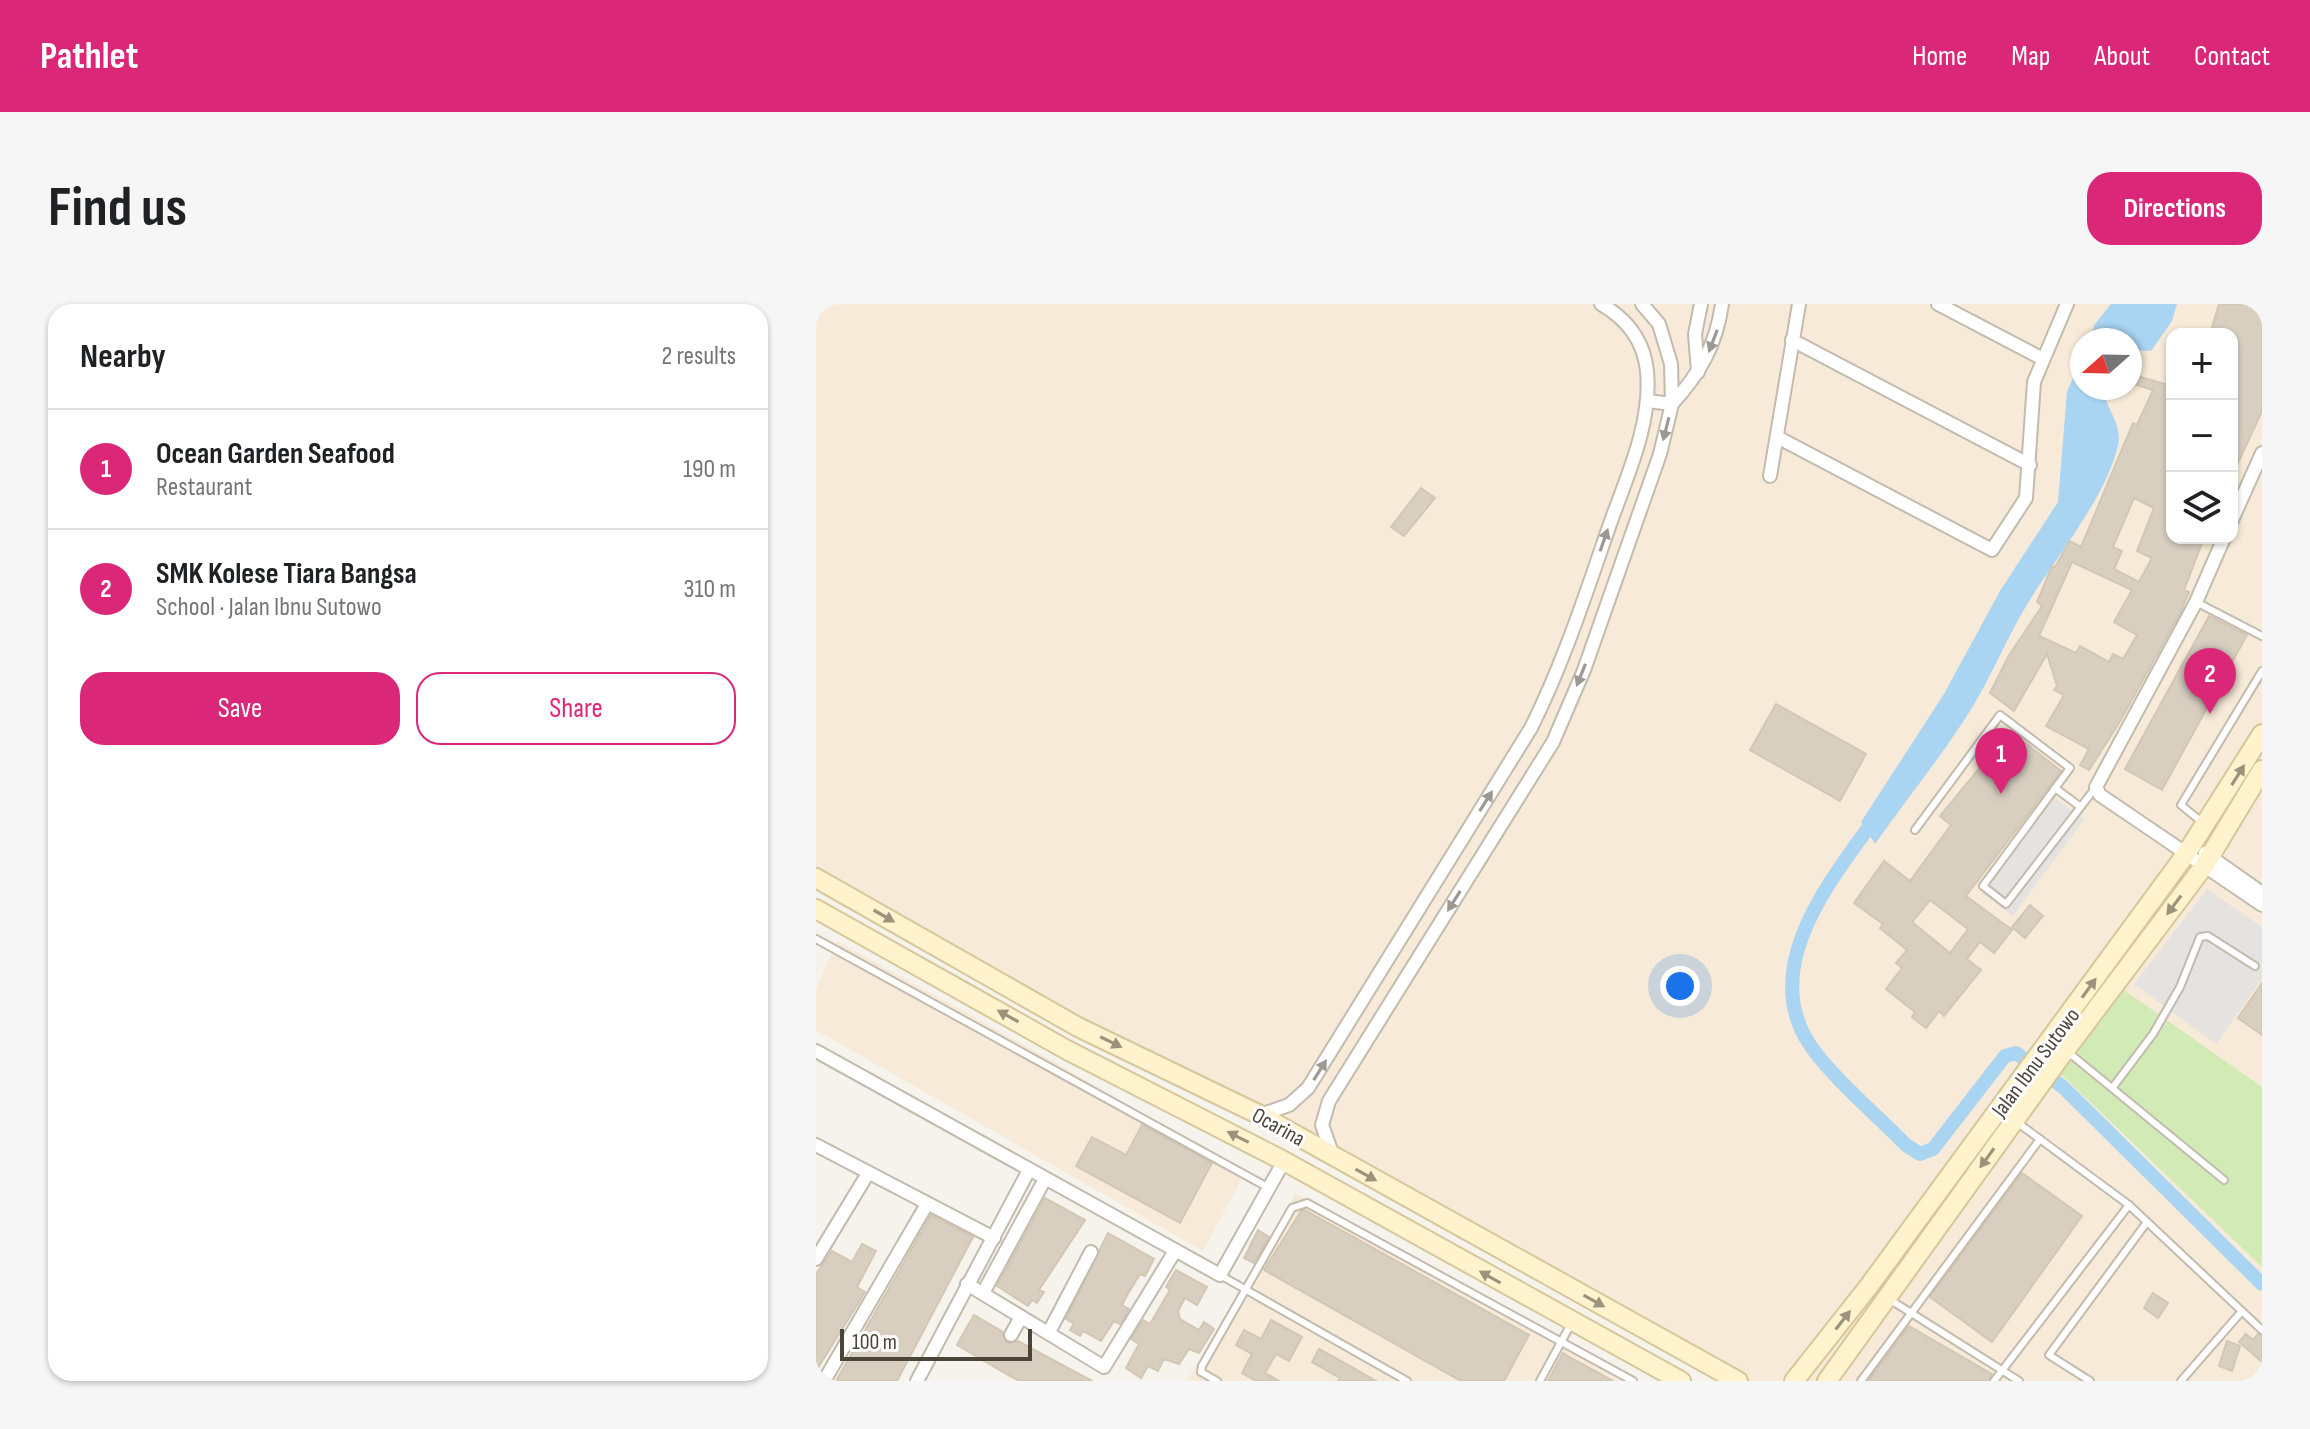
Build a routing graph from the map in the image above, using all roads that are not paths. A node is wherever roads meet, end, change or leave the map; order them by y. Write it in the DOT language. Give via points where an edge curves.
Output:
graph roads {
  1 [pos="1601,304"];
  2 [pos="1642,304"];
  3 [pos="1701,304"];
  4 [pos="1722,304"];
  5 [pos="1799,304"];
  6 [pos="1938,304"];
  7 [pos="2067,304"];
  8 [pos="1792,340"];
  9 [pos="2043,359"];
  10 [pos="1698,375"];
  11 [pos="1648,401"];
  12 [pos="1672,404"];
  13 [pos="1777,437"];
  14 [pos="2262,453"];
  15 [pos="2030,465"];
  16 [pos="1770,476"];
  17 [pos="2238,507"];
  18 [pos="2221,544"];
  19 [pos="1591,579"];
  20 [pos="1613,587"];
  21 [pos="2196,602"];
  22 [pos="2262,636"];
  23 [pos="2262,671"];
  24 [pos="2262,734"];
  25 [pos="2262,770"];
  26 [pos="2096,787"];
  27 [pos="2055,788"];
  28 [pos="2078,805"];
  29 [pos="2206,825"];
  30 [pos="1915,830"];
  31 [pos="2190,850"];
  32 [pos="2206,861"];
  33 [pos="816,878"];
  34 [pos="2262,893"];
  35 [pos="2262,905"];
  36 [pos="816,909"];
  37 [pos="816,939"];
  38 [pos="2255,966"];
  39 [pos="1078,1027"];
  40 [pos="1067,1050"];
  41 [pos="816,1051"];
  42 [pos="2056,1054"];
  43 [pos="2113,1087"];
  44 [pos="2026,1089"];
  45 [pos="1260,1115"];
  46 [pos="2014,1120"];
  47 [pos="2040,1139"];
  48 [pos="816,1145"];
  49 [pos="1333,1156"];
  50 [pos="1284,1161"];
  51 [pos="1029,1170"];
  52 [pos="867,1175"];
  53 [pos="1045,1179"];
  54 [pos="2224,1180"];
  55 [pos="1269,1188"];
  56 [pos="927,1204"];
  57 [pos="2129,1205"];
  58 [pos="2147,1222"];
  59 [pos="994,1238"];
  60 [pos="1175,1251"];
  61 [pos="1091,1252"];
  62 [pos="816,1259"];
  63 [pos="1220,1275"];
  64 [pos="967,1284"];
  65 [pos="1869,1286"];
  66 [pos="1248,1291"];
  67 [pos="983,1293"];
  68 [pos="1886,1298"];
  69 [pos="2242,1311"];
  70 [pos="1908,1312"];
  71 [pos="1021,1317"];
  72 [pos="1572,1322"];
  73 [pos="2262,1330"];
  74 [pos="1049,1332"];
  75 [pos="1011,1335"];
  76 [pos="1563,1341"];
  77 [pos="2000,1371"];
  78 [pos="824,1381"];
  79 [pos="917,1381"];
  80 [pos="1217,1381"];
  81 [pos="1407,1381"];
  82 [pos="1540,1381"];
  83 [pos="1633,1381"];
  84 [pos="1681,1381"];
  85 [pos="1738,1381"];
  86 [pos="1794,1381"];
  87 [pos="1827,1381"];
  88 [pos="1861,1381"];
  89 [pos="1994,1381"];
  90 [pos="2019,1381"];
  91 [pos="2090,1381"];
  92 [pos="2181,1381"];
  1 -- 11 [label="street" via="1637,336 1647,368"];
  2 -- 12 [label="street" via="1659,324 1671,364"];
  3 -- 10 [label="street" via="1695,334"];
  4 -- 10 [label="street, one-way" via="1717,337"];
  5 -- 8 [label="street"];
  6 -- 9 [label="street"];
  7 -- 9 [label="street"];
  8 -- 13 [label="street"];
  8 -- 15 [label="street"];
  9 -- 15 [label="street" via="2034,382"];
  10 -- 12 [label="street"];
  11 -- 12 [label="street"];
  19 -- 11 [label="street, one-way"];
  12 -- 20 [label="street, one-way"];
  13 -- 15 [label="street" via="1992,550 2026,498"];
  13 -- 16 [label="street"];
  14 -- 17 [label="street"];
  18 -- 21 [label="street"];
  19 -- 20 [label="street"];
  45 -- 19 [label="street, one-way" via="1289,1105 1308,1088 1531,728 1560,669"];
  20 -- 49 [label="street, one-way" via="1553,742 1329,1101 1322,1125"];
  21 -- 22 [label="lane"];
  21 -- 26 [label="street"];
  23 -- 29 [label="lane" via="2181,805"];
  29 -- 24 [label="main road, Jalan Ibnu Sutowo, one-way"];
  25 -- 32 [label="main road, Jalan Ibnu Sutowo"];
  26 -- 28 [label="lane"];
  26 -- 31 [label="street" via="2100,795"];
  27 -- 28 [label="lane"];
  27 -- 28 [label="lane" via="1983,886 2006,904"];
  27 -- 30 [label="lane" via="2070,768 2000,715"];
  29 -- 31 [label="main road, Jalan Ibnu Sutowo"];
  31 -- 32 [label="street"];
  42 -- 31 [label="main road, Jalan Ibnu Sutowo, one-way"];
  32 -- 34 [label="street"];
  32 -- 35 [label="street"];
  32 -- 42 [label="main road, Jalan Ibnu Sutowo, one-way"];
  33 -- 39 [label="main road, Ocarina, one-way"];
  40 -- 36 [label="main road, Ocarina, one-way"];
  37 -- 55 [label="lane"];
  38 -- 43 [label="lane" via="2208,936 2200,937 2153,1034"];
  39 -- 40 [label="main road"];
  39 -- 45 [label="main road, Ocarina, one-way"];
  50 -- 40 [label="main road, Ocarina, one-way"];
  41 -- 51 [label="street"];
  42 -- 43 [label="lane"];
  42 -- 44 [label="main road, Jalan Ibnu Sutowo"];
  43 -- 54 [label="lane"];
  44 -- 46 [label="main road, Jalan Ibnu Sutowo"];
  44 -- 65 [label="main road, Jalan Ibnu Sutowo"];
  45 -- 49 [label="main road, Ocarina"];
  46 -- 47 [label="lane"];
  46 -- 68 [label="main road, Jalan Ibnu Sutowo, one-way"];
  47 -- 57 [label="lane"];
  47 -- 70 [label="lane"];
  48 -- 52 [label="street"];
  49 -- 85 [label="main road, Ocarina, one-way"];
  50 -- 55 [label="street"];
  72 -- 50 [label="main road, Ocarina, one-way"];
  51 -- 53 [label="street"];
  51 -- 59 [label="street"];
  52 -- 56 [label="street"];
  52 -- 62 [label="street"];
  53 -- 60 [label="street"];
  53 -- 67 [label="street"];
  55 -- 63 [label="street"];
  56 -- 59 [label="street"];
  56 -- 78 [label="street"];
  57 -- 58 [label="lane"];
  57 -- 77 [label="lane"];
  58 -- 69 [label="lane"];
  58 -- 91 [label="lane" via="2049,1355"];
  59 -- 64 [label="street"];
  60 -- 63 [label="street"];
  60 -- 74 [label="street" via="1106,1366"];
  61 -- 74 [label="street"];
  63 -- 66 [label="lane"];
  64 -- 67 [label="street"];
  64 -- 79 [label="street"];
  65 -- 68 [label="lane"];
  86 -- 65 [label="main road, Jalan Ibnu Sutowo, one-way"];
  66 -- 76 [label="lane" via="1292,1208 1307,1203"];
  66 -- 80 [label="lane" via="1200,1369"];
  66 -- 81 [label="lane"];
  67 -- 71 [label="street"];
  68 -- 70 [label="lane"];
  68 -- 87 [label="main road, Jalan Ibnu Sutowo"];
  69 -- 73 [label="lane"];
  69 -- 92 [label="lane"];
  70 -- 77 [label="lane"];
  70 -- 88 [label="lane"];
  71 -- 74 [label="street"];
  71 -- 75 [label="street"];
  72 -- 76 [label="lane"];
  72 -- 84 [label="main road, Ocarina"];
  76 -- 82 [label="lane"];
  76 -- 83 [label="lane"];
  77 -- 89 [label="lane"];
  77 -- 90 [label="lane"];
}
